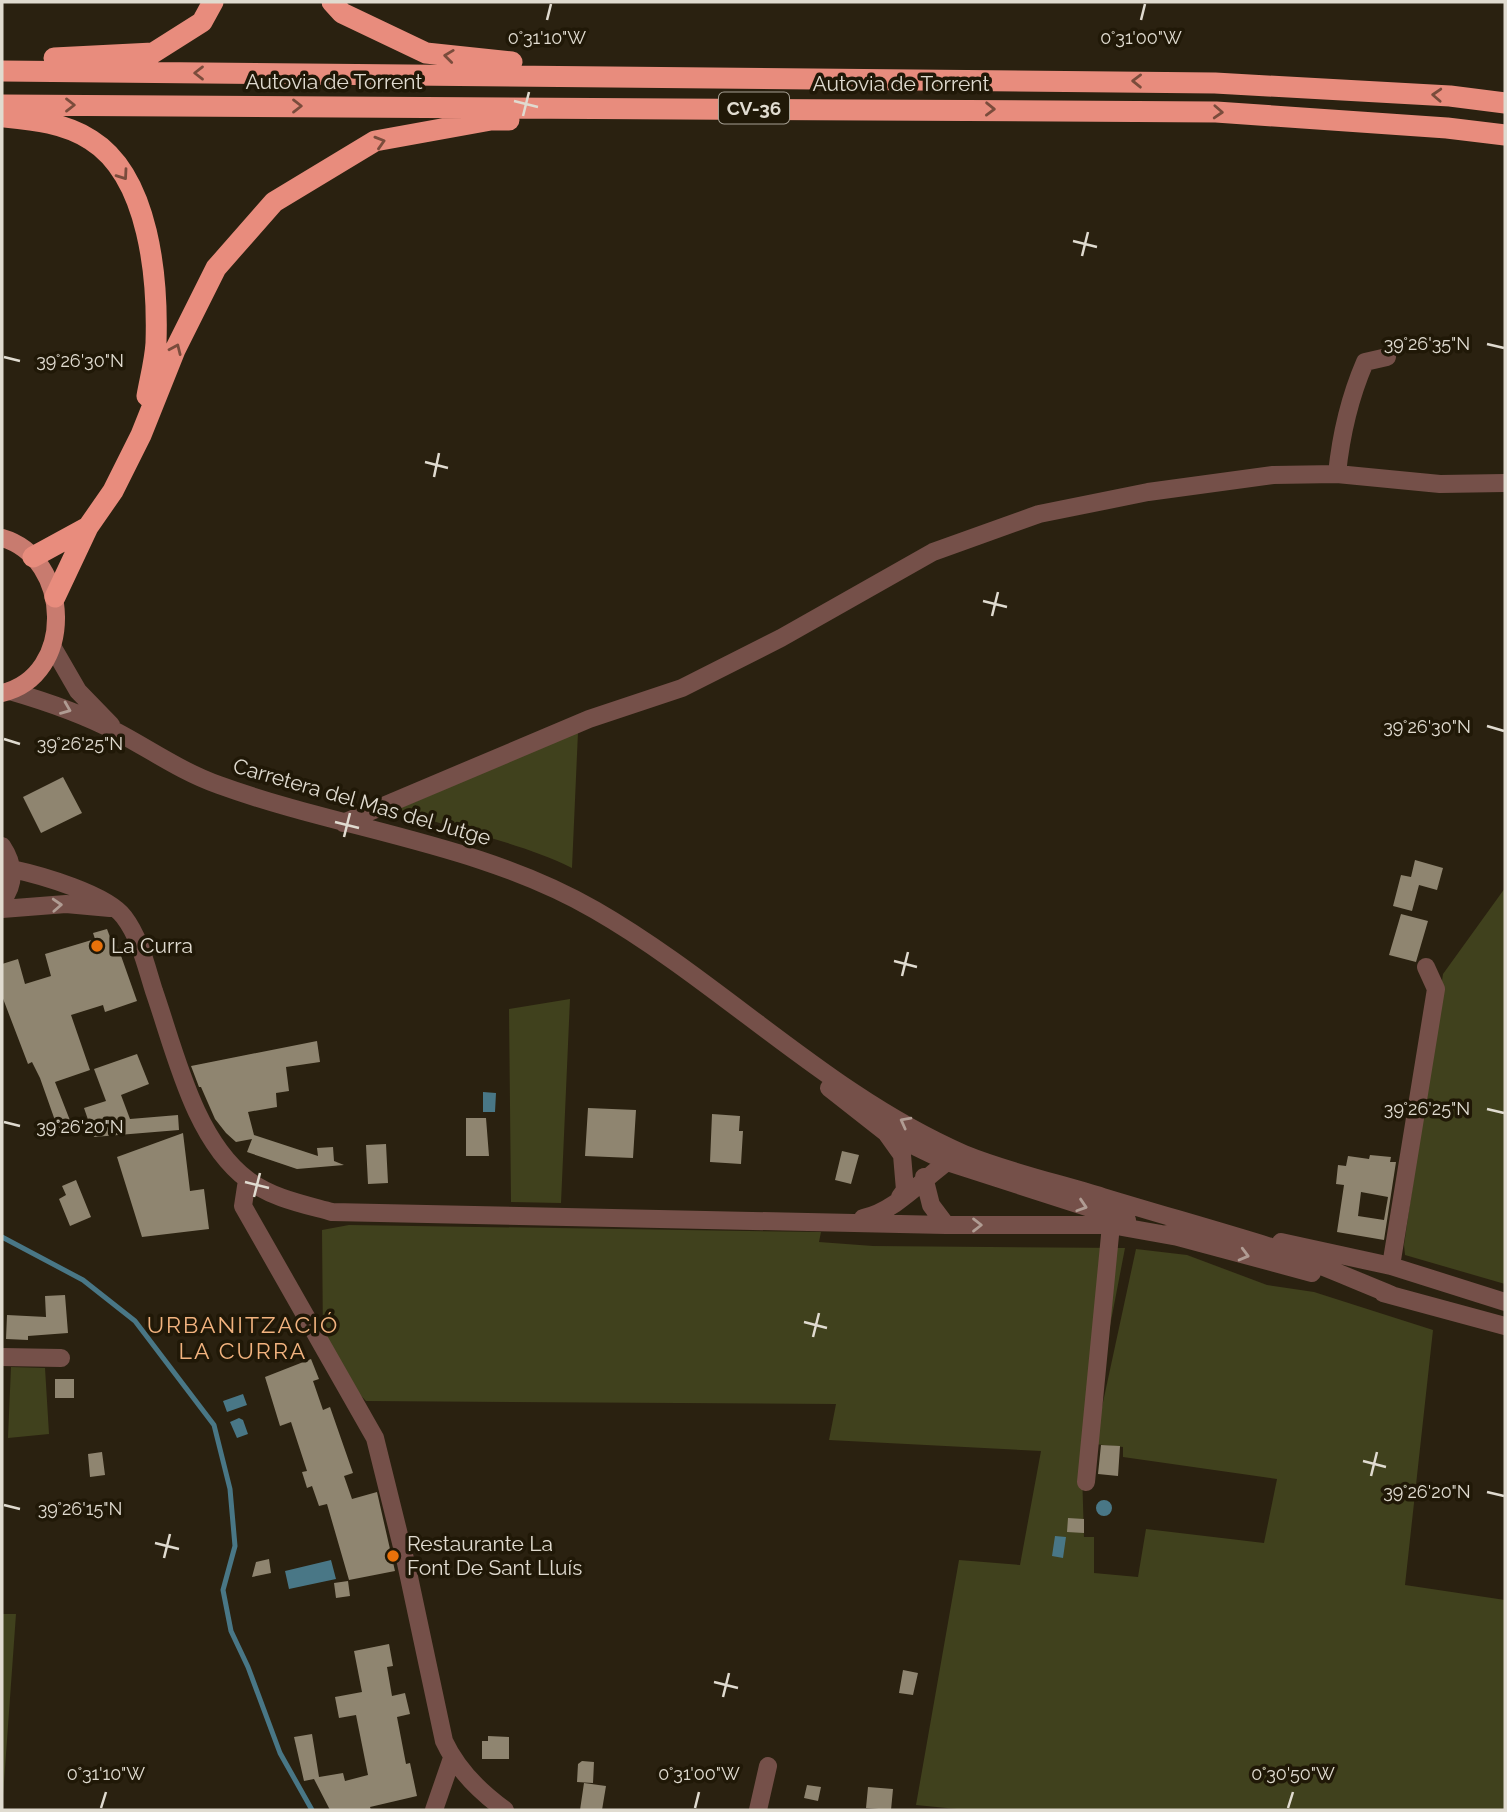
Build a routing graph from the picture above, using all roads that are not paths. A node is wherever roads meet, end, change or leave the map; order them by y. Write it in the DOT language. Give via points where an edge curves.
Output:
graph roads {
  1 [pos="213,2"];
  2 [pos="332,2"];
  3 [pos="2,58"];
  4 [pos="2,71"];
  5 [pos="957,78"];
  6 [pos="1505,103"];
  7 [pos="2,105"];
  8 [pos="957,109"];
  9 [pos="2,117"];
  10 [pos="1505,135"];
  11 [pos="1387,357"];
  12 [pos="141,435"];
  13 [pos="1337,474"];
  14 [pos="1505,483"];
  15 [pos="88,527"];
  16 [pos="2,538"];
  17 [pos="33,557"];
  18 [pos="55,597"];
  19 [pos="52,646"];
  20 [pos="6,692"];
  21 [pos="118,733"];
  22 [pos="343,823"];
  23 [pos="2,846"];
  24 [pos="12,869"];
  25 [pos="2,901"];
  26 [pos="112,908"];
  27 [pos="2,909"];
  28 [pos="1426,967"];
  29 [pos="699,981"];
  30 [pos="885,1132"];
  31 [pos="965,1154"];
  32 [pos="947,1161"];
  33 [pos="924,1177"];
  34 [pos="247,1180"];
  35 [pos="898,1201"];
  36 [pos="835,1223"];
  37 [pos="1111,1225"];
  38 [pos="946,1226"];
  39 [pos="1180,1229"];
  40 [pos="1391,1266"];
  41 [pos="1505,1303"];
  42 [pos="1505,1326"];
  43 [pos="2,1357"];
  44 [pos="61,1358"];
  45 [pos="1086,1482"];
  46 [pos="452,1758"];
  47 [pos="768,1766"];
  48 [pos="433,1810"];
  49 [pos="505,1810"];
  50 [pos="758,1810"];
  1 -- 3 [label="highway" via="202,22 153,53"];
  5 -- 2 [label="highway, one-way" via="828,63 500,62 426,53 342,13"];
  5 -- 4 [label="highway, Autovia de Torrent / CV-36, one-way"];
  6 -- 5 [label="highway, Autovia de Torrent / CV-36, one-way" via="1215,83"];
  7 -- 8 [label="highway, Autovia de Torrent / CV-36, one-way"];
  8 -- 10 [label="highway, Autovia de Torrent / CV-36, one-way" via="1216,112"];
  12 -- 8 [label="highway, one-way" via="175,350 216,268 274,201 375,142 491,120 825,118"];
  9 -- 12 [label="highway, one-way" via="45,121 92,141 127,177 150,243 156,343"];
  11 -- 13 [label="street" via="1365,362 1353,388"];
  12 -- 15 [label="highway" via="113,492"];
  13 -- 14 [label="street" via="1440,484"];
  13 -- 22 [label="street" via="1231,479 1148,492 1039,514 976,535 933,552 682,688 589,719"];
  15 -- 17 [label="highway"];
  15 -- 18 [label="highway"];
  16 -- 17 [label="main road"];
  17 -- 18 [label="main road"];
  18 -- 19 [label="main road"];
  19 -- 20 [label="main road" via="34,674"];
  19 -- 21 [label="street, Carretera del Mas del Jutge" via="78,691"];
  20 -- 21 [label="street, Carretera del Mas del Jutge, one-way" via="64,707"];
  21 -- 22 [label="street, Carretera del Mas del Jutge" via="215,784"];
  22 -- 29 [label="street, Carretera del Mas del Jutge" via="418,840 506,867 552,887 597,911"];
  23 -- 24 [label="street"];
  24 -- 25 [label="street"];
  24 -- 26 [label="street" via="92,895"];
  27 -- 26 [label="street, one-way" via="66,904"];
  26 -- 34 [label="street" via="123,915 137,941 196,1113 223,1155"];
  28 -- 40 [label="street" via="1436,989"];
  29 -- 30 [label="street"];
  31 -- 29 [label="street, one-way" via="868,1102"];
  30 -- 32 [label="street"];
  30 -- 35 [label="street" via="902,1155 905,1170 905,1190"];
  31 -- 32 [label="street"];
  31 -- 39 [label="street"];
  32 -- 33 [label="street"];
  32 -- 39 [label="street, one-way"];
  33 -- 35 [label="street"];
  33 -- 38 [label="street" via="931,1205"];
  34 -- 36 [label="street" via="282,1199 332,1212"];
  34 -- 46 [label="street" via="243,1206 374,1438 407,1563 444,1741"];
  35 -- 36 [label="street" via="875,1216"];
  36 -- 38 [label="street"];
  38 -- 37 [label="street, one-way"];
  37 -- 39 [label="street"];
  37 -- 45 [label="street"];
  39 -- 40 [label="street"];
  39 -- 42 [label="street"];
  40 -- 41 [label="street"];
  43 -- 44 [label="street"];
  46 -- 48 [label="street"];
  46 -- 49 [label="street"];
  47 -- 50 [label="street"];
}
